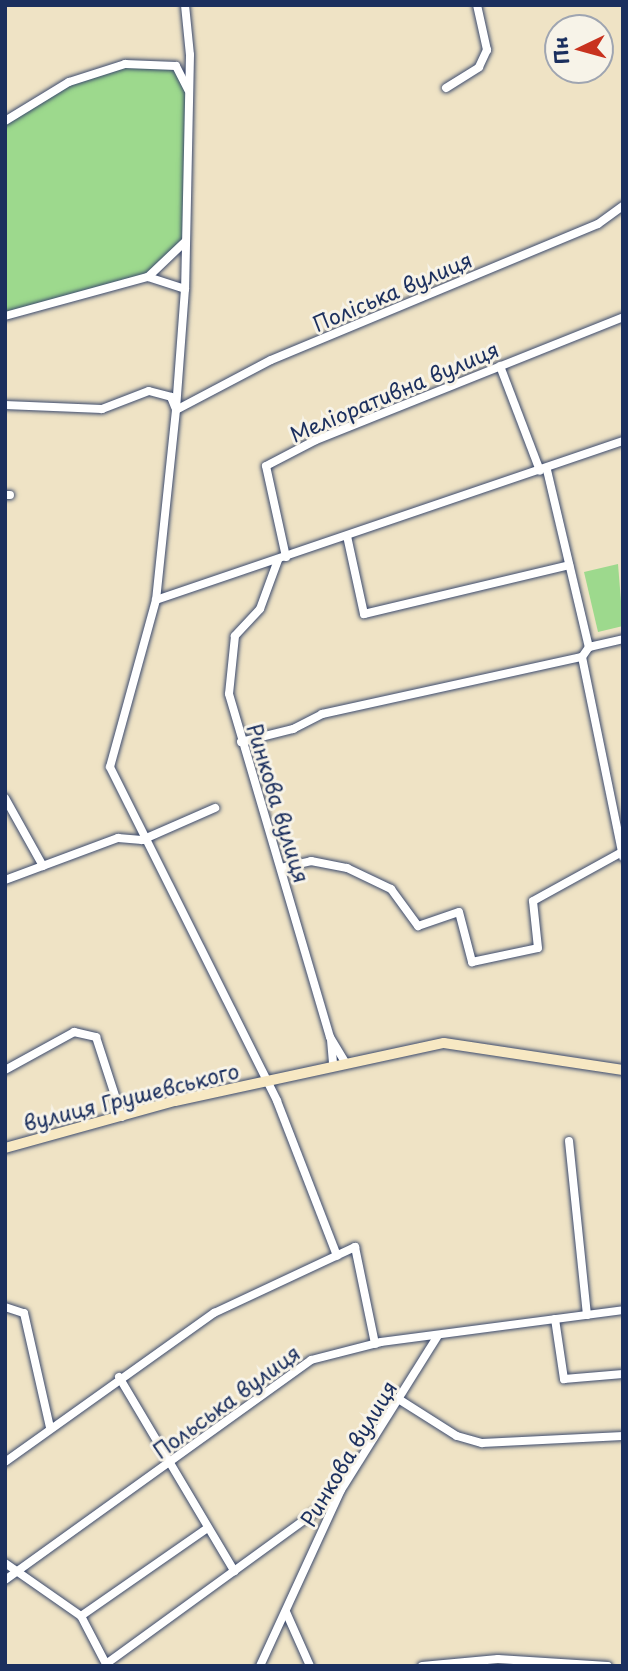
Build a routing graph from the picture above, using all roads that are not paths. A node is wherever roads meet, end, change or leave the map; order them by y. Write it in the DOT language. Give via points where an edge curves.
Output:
graph roads {
  1 [pos="185,5"];
  2 [pos="477,5"];
  3 [pos="446,89"];
  4 [pos="189,93"];
  5 [pos="5,121"];
  6 [pos="623,206"];
  7 [pos="186,240"];
  8 [pos="148,277"];
  9 [pos="185,289"];
  10 [pos="5,316"];
  11 [pos="623,317"];
  12 [pos="500,366"];
  13 [pos="5,405"];
  14 [pos="176,410"];
  15 [pos="623,441"];
  16 [pos="543,470"];
  17 [pos="347,536"];
  18 [pos="282,559"];
  19 [pos="569,565"];
  20 [pos="156,600"];
  21 [pos="623,639"];
  22 [pos="589,647"];
  23 [pos="582,657"];
  24 [pos="241,742"];
  25 [pos="5,798"];
  26 [pos="215,808"];
  27 [pos="142,840"];
  28 [pos="623,854"];
  29 [pos="43,866"];
  30 [pos="281,868"];
  31 [pos="5,880"];
  32 [pos="330,1037"];
  33 [pos="345,1062"];
  34 [pos="333,1065"];
  35 [pos="5,1070"];
  36 [pos="623,1070"];
  37 [pos="267,1082"];
  38 [pos="122,1117"];
  39 [pos="569,1141"];
  40 [pos="5,1148"];
  41 [pos="337,1255"];
  42 [pos="5,1307"];
  43 [pos="623,1310"];
  44 [pos="587,1315"];
  45 [pos="555,1319"];
  46 [pos="437,1337"];
  47 [pos="374,1344"];
  48 [pos="623,1374"];
  49 [pos="119,1377"];
  50 [pos="400,1400"];
  51 [pos="50,1427"];
  52 [pos="623,1436"];
  53 [pos="5,1462"];
  54 [pos="167,1465"];
  55 [pos="341,1490"];
  56 [pos="205,1529"];
  57 [pos="5,1563"];
  58 [pos="18,1570"];
  59 [pos="234,1571"];
  60 [pos="5,1580"];
  61 [pos="286,1612"];
  62 [pos="80,1616"];
  63 [pos="452,1663"];
  64 [pos="552,1664"];
  65 [pos="106,1665"];
  66 [pos="260,1666"];
  67 [pos="310,1666"];
  68 [pos="422,1666"];
  69 [pos="608,1666"];
  1 -- 4 [label="street"];
  2 -- 3 [label="street" via="487,50 479,67"];
  4 -- 5 [label="street" via="176,66 125,64 69,82"];
  4 -- 7 [label="street"];
  6 -- 14 [label="street, Поліська вулиця" via="598,224 271,360"];
  7 -- 8 [label="street"];
  7 -- 9 [label="street"];
  8 -- 9 [label="street"];
  8 -- 10 [label="street"];
  9 -- 14 [label="street"];
  11 -- 12 [label="street, Меліоративна вулиця"];
  12 -- 16 [label="street"];
  12 -- 18 [label="street, Меліоративна вулиця" via="266,466"];
  13 -- 14 [label="street" via="102,409 149,391 171,397"];
  14 -- 20 [label="street"];
  15 -- 16 [label="street"];
  16 -- 17 [label="street"];
  16 -- 19 [label="street"];
  17 -- 18 [label="street"];
  17 -- 19 [label="street" via="364,614"];
  18 -- 20 [label="street"];
  18 -- 24 [label="street, Ринкова вулиця" via="260,609 231,648 229,694"];
  19 -- 22 [label="street"];
  20 -- 27 [label="street" via="110,767"];
  21 -- 22 [label="street"];
  22 -- 23 [label="street"];
  23 -- 24 [label="street" via="322,713 293,729"];
  23 -- 28 [label="street"];
  24 -- 30 [label="street, Ринкова вулиця"];
  25 -- 29 [label="street"];
  26 -- 27 [label="street"];
  27 -- 29 [label="street" via="118,838"];
  27 -- 37 [label="street"];
  28 -- 30 [label="street" via="533,901 538,948 472,962 459,912 418,926 391,889 347,868 311,861"];
  29 -- 31 [label="street"];
  30 -- 32 [label="street, Ринкова вулиця"];
  32 -- 33 [label="street, Ринкова вулиця"];
  32 -- 34 [label="street"];
  33 -- 34 [label="main road, вулиця Грушевського"];
  33 -- 36 [label="main road, вулиця Грушевського" via="444,1043"];
  34 -- 37 [label="main road, вулиця Грушевського"];
  35 -- 38 [label="street" via="29,1051 74,1032 96,1037"];
  37 -- 38 [label="main road, вулиця Грушевського"];
  37 -- 41 [label="street"];
  38 -- 40 [label="main road, вулиця Грушевського"];
  39 -- 44 [label="street"];
  41 -- 47 [label="street" via="355,1247"];
  41 -- 49 [label="street" via="214,1313"];
  42 -- 51 [label="street" via="23,1313"];
  43 -- 44 [label="street, Польська вулиця"];
  44 -- 45 [label="street, Польська вулиця"];
  45 -- 46 [label="street, Польська вулиця"];
  45 -- 48 [label="street" via="564,1379"];
  46 -- 47 [label="street, Польська вулиця"];
  46 -- 50 [label="street, Ринкова вулиця"];
  47 -- 54 [label="street, Польська вулиця" via="310,1360"];
  49 -- 51 [label="street"];
  49 -- 54 [label="street"];
  50 -- 52 [label="street" via="457,1436 482,1443"];
  50 -- 55 [label="street, Ринкова вулиця"];
  51 -- 53 [label="street"];
  54 -- 56 [label="street"];
  54 -- 58 [label="street, Польська вулиця"];
  55 -- 59 [label="street" via="318,1516"];
  55 -- 61 [label="street, Ринкова вулиця"];
  56 -- 59 [label="street"];
  56 -- 62 [label="street"];
  57 -- 58 [label="street"];
  58 -- 60 [label="street, Польська вулиця"];
  58 -- 62 [label="street"];
  59 -- 65 [label="street"];
  61 -- 66 [label="street, Ринкова вулиця"];
  61 -- 67 [label="street"];
  62 -- 65 [label="street"];
  63 -- 64 [label="street"];
  63 -- 68 [label="street"];
  64 -- 69 [label="street"];
}
